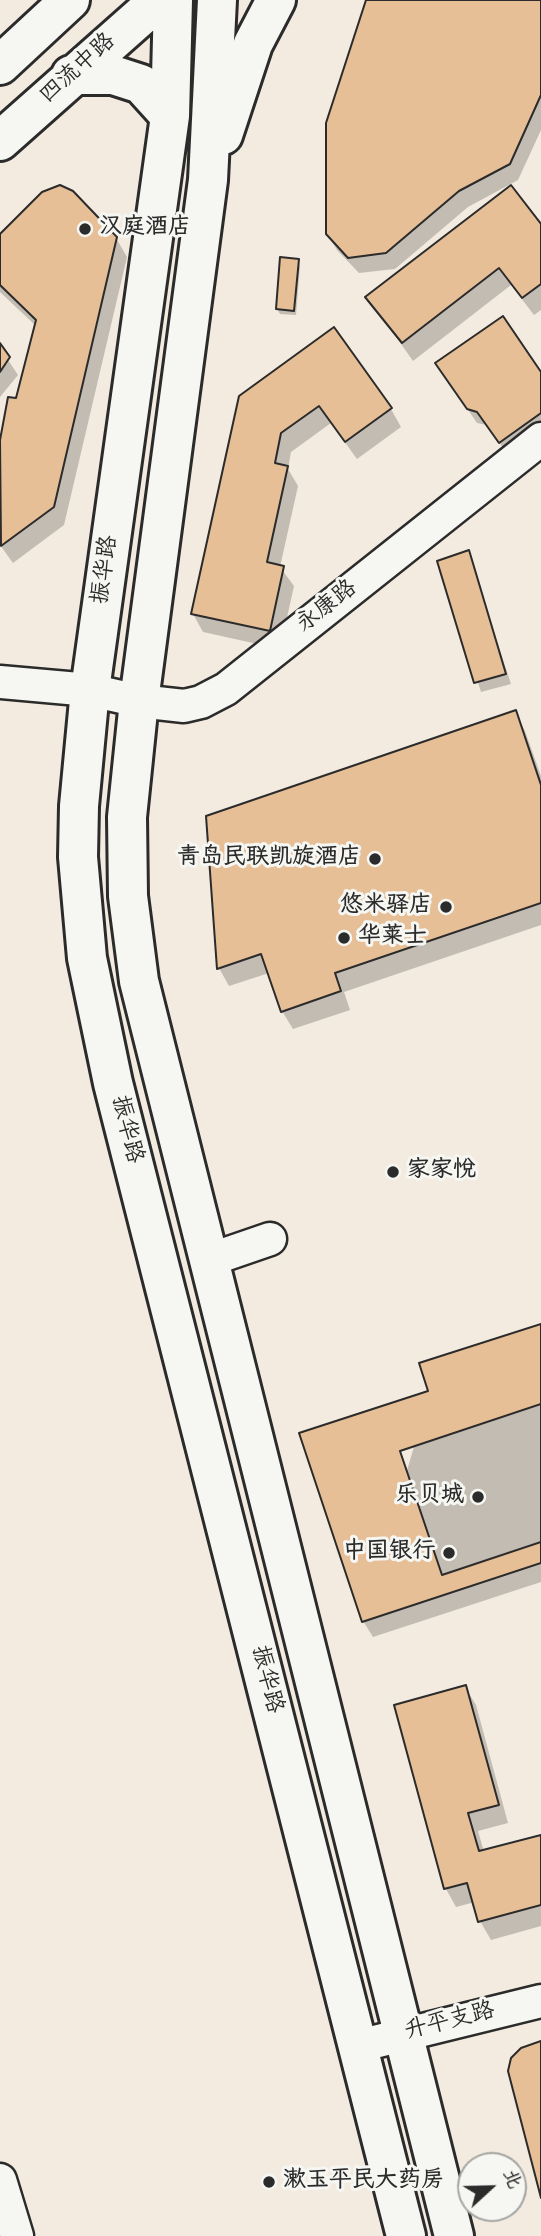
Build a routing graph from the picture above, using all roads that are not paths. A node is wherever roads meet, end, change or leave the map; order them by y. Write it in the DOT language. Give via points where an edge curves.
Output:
graph roads {
  1 [pos="70,0"];
  2 [pos="159,0"];
  3 [pos="173,0"];
  4 [pos="217,0"];
  5 [pos="276,0"];
  6 [pos="0,65"];
  7 [pos="71,75"];
  8 [pos="170,116"];
  9 [pos="0,141"];
  10 [pos="208,180"];
  11 [pos="541,439"];
  12 [pos="0,682"];
  13 [pos="90,690"];
  14 [pos="139,701"];
  15 [pos="270,1239"];
  16 [pos="209,1260"];
  17 [pos="541,2001"];
  18 [pos="402,2034"];
  19 [pos="358,2046"];
  20 [pos="0,2180"];
  21 [pos="17,2236"];
  22 [pos="407,2236"];
  23 [pos="454,2236"];
  1 -- 6 [label="main road"];
  2 -- 7 [label="main road, 四流中路"];
  3 -- 8 [label="main road, 振华路"];
  4 -- 10 [label="main road, 振华路"];
  5 -- 10 [label="main road" via="253,44"];
  7 -- 8 [label="main road" via="113,75 141,85"];
  7 -- 9 [label="main road, 四流中路"];
  8 -- 13 [label="main road, 振华路"];
  10 -- 14 [label="main road, 振华路"];
  11 -- 14 [label="street, 永康路" via="226,689 184,706"];
  12 -- 13 [label="street, 永康路"];
  13 -- 14 [label="street, 永康路"];
  13 -- 19 [label="main road, 振华路" via="78,858 87,958 118,1104"];
  14 -- 16 [label="main road, 振华路" via="127,817 128,896 139,981"];
  15 -- 16 [label="street"];
  16 -- 18 [label="main road, 振华路"];
  17 -- 18 [label="street, 升平支路"];
  18 -- 19 [label="street, 升平支路"];
  18 -- 23 [label="main road, 振华路"];
  19 -- 22 [label="main road, 振华路"];
  20 -- 21 [label="street"];
}
